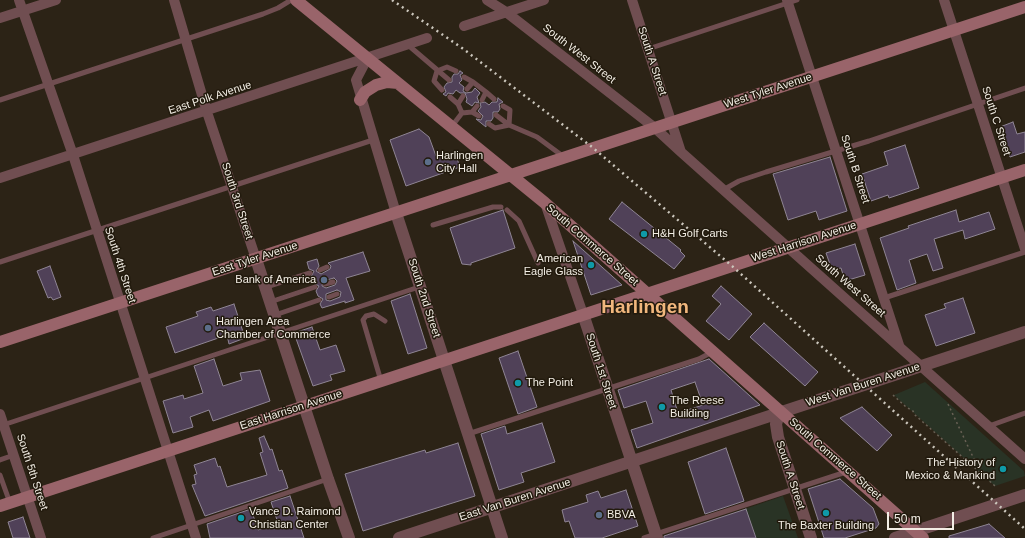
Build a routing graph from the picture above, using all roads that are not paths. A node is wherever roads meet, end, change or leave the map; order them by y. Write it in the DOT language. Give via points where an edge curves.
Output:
graph roads {
  1 [pos="19,0"];
  2 [pos="56,0"];
  3 [pos="174,0"];
  4 [pos="291,0"];
  5 [pos="296,0"];
  6 [pos="487,0"];
  7 [pos="544,0"];
  8 [pos="632,0"];
  9 [pos="944,0"];
  10 [pos="791,1"];
  11 [pos="1025,7"];
  12 [pos="23,11"];
  13 [pos="506,12"];
  14 [pos="0,18"];
  15 [pos="464,26"];
  16 [pos="954,31"];
  17 [pos="186,37"];
  18 [pos="427,38"];
  19 [pos="408,45"];
  20 [pos="648,49"];
  21 [pos="367,59"];
  22 [pos="437,70"];
  23 [pos="456,71"];
  24 [pos="464,77"];
  25 [pos="812,77"];
  26 [pos="449,80"];
  27 [pos="473,82"];
  28 [pos="398,83"];
  29 [pos="48,84"];
  30 [pos="1025,88"];
  31 [pos="468,89"];
  32 [pos="442,90"];
  33 [pos="486,92"];
  34 [pos="463,96"];
  35 [pos="450,97"];
  36 [pos="494,99"];
  37 [pos="0,100"];
  38 [pos="360,100"];
  39 [pos="482,100"];
  40 [pos="458,104"];
  41 [pos="978,104"];
  42 [pos="477,106"];
  43 [pos="503,106"];
  44 [pos="207,112"];
  45 [pos="462,112"];
  46 [pos="472,112"];
  47 [pos="496,115"];
  48 [pos="479,116"];
  49 [pos="672,123"];
  50 [pos="489,124"];
  51 [pos="509,124"];
  52 [pos="451,127"];
  53 [pos="655,128"];
  54 [pos="373,140"];
  55 [pos="837,151"];
  56 [pos="681,152"];
  57 [pos="73,155"];
  58 [pos="565,157"];
  59 [pos="1025,170"];
  60 [pos="511,175"];
  61 [pos="0,178"];
  62 [pos="1002,178"];
  63 [pos="232,186"];
  64 [pos="723,190"];
  65 [pos="545,203"];
  66 [pos="501,207"];
  67 [pos="507,210"];
  68 [pos="396,213"];
  69 [pos="861,224"];
  70 [pos="433,225"];
  71 [pos="96,230"];
  72 [pos="787,248"];
  73 [pos="1025,251"];
  74 [pos="256,259"];
  75 [pos="0,262"];
  76 [pos="538,263"];
  77 [pos="328,267"];
  78 [pos="320,270"];
  79 [pos="310,273"];
  80 [pos="332,282"];
  81 [pos="325,284"];
  82 [pos="315,287"];
  83 [pos="420,287"];
  84 [pos="265,288"];
  85 [pos="337,294"];
  86 [pos="648,294"];
  87 [pos="329,297"];
  88 [pos="884,298"];
  89 [pos="319,300"];
  90 [pos="119,302"];
  91 [pos="270,302"];
  92 [pos="583,314"];
  93 [pos="274,315"];
  94 [pos="385,321"];
  95 [pos="1025,332"];
  96 [pos="280,333"];
  97 [pos="0,342"];
  98 [pos="899,345"];
  99 [pos="713,352"];
  100 [pos="444,360"];
  101 [pos="922,367"];
  102 [pos="144,378"];
  103 [pos="381,380"];
  104 [pos="608,388"];
  105 [pos="303,406"];
  106 [pos="780,411"];
  107 [pos="1025,413"];
  108 [pos="0,414"];
  109 [pos="2,425"];
  110 [pos="988,426"];
  111 [pos="468,434"];
  112 [pos="168,451"];
  113 [pos="14,456"];
  114 [pos="1025,459"];
  115 [pos="0,460"];
  116 [pos="632,462"];
  117 [pos="849,471"];
  118 [pos="0,475"];
  119 [pos="328,479"];
  120 [pos="794,489"];
  121 [pos="1025,495"];
  122 [pos="28,497"];
  123 [pos="5,504"];
  124 [pos="492,507"];
  125 [pos="192,525"];
  126 [pos="920,535"];
  127 [pos="656,536"];
  128 [pos="41,538"];
  129 [pos="153,538"];
  130 [pos="196,538"];
  131 [pos="349,538"];
  132 [pos="399,538"];
  133 [pos="502,538"];
  134 [pos="644,538"];
  135 [pos="811,538"];
  136 [pos="895,538"];
  1 -- 12 [label="street, South 4th Street"];
  2 -- 12 [label="street"];
  3 -- 17 [label="street, South 3rd Street"];
  4 -- 17 [label="lane" via="268,12"];
  5 -- 21 [label="main road, South Commerce Street"];
  6 -- 13 [label="street, South West Street"];
  7 -- 13 [label="street"];
  8 -- 20 [label="street, South A Street"];
  9 -- 16 [label="street, South C Street"];
  10 -- 20 [label="lane"];
  10 -- 25 [label="street, South B Street"];
  11 -- 16 [label="main road, West Tyler Avenue"];
  12 -- 14 [label="street"];
  12 -- 29 [label="street, South 4th Street"];
  13 -- 15 [label="street"];
  13 -- 53 [label="street, South West Street"];
  16 -- 25 [label="main road, West Tyler Avenue"];
  16 -- 41 [label="street, South C Street"];
  17 -- 29 [label="lane"];
  17 -- 44 [label="street, South 3rd Street"];
  18 -- 19 [label="street, East Polk Avenue"];
  19 -- 21 [label="street, East Polk Avenue"];
  19 -- 22 [label="lane"];
  20 -- 49 [label="street, South A Street"];
  21 -- 28 [label="main road, South Commerce Street"];
  21 -- 38 [label="street, South 2nd Street" via="356,80"];
  21 -- 44 [label="street, East Polk Avenue"];
  22 -- 23 [label="lane" via="447,67"];
  22 -- 26 [label="lane"];
  22 -- 32 [label="lane" via="434,81"];
  24 -- 27 [label="lane"];
  25 -- 49 [label="main road, West Tyler Avenue"];
  25 -- 55 [label="street, South B Street"];
  27 -- 31 [label="lane"];
  27 -- 33 [label="lane"];
  28 -- 38 [label="main road" via="376,85 365,92"];
  28 -- 52 [label="main road, South Commerce Street"];
  29 -- 37 [label="lane"];
  29 -- 57 [label="street, South 4th Street"];
  30 -- 41 [label="lane"];
  33 -- 36 [label="lane"];
  33 -- 39 [label="lane"];
  34 -- 40 [label="lane"];
  35 -- 40 [label="lane"];
  38 -- 54 [label="street, South 2nd Street"];
  40 -- 45 [label="lane"];
  41 -- 55 [label="lane"];
  41 -- 62 [label="street, South C Street"];
  42 -- 46 [label="lane"];
  43 -- 51 [label="lane" via="510,110"];
  44 -- 57 [label="street, East Polk Avenue"];
  44 -- 63 [label="street, South 3rd Street"];
  45 -- 46 [label="lane"];
  45 -- 52 [label="lane"];
  46 -- 48 [label="lane"];
  47 -- 51 [label="lane"];
  49 -- 53 [label="main road, West Tyler Avenue"];
  49 -- 56 [label="street"];
  50 -- 51 [label="lane" via="495,128"];
  51 -- 58 [label="lane" via="537,137"];
  52 -- 60 [label="main road, South Commerce Street"];
  53 -- 56 [label="street, South West Street"];
  53 -- 58 [label="main road, West Tyler Avenue"];
  54 -- 63 [label="lane"];
  54 -- 68 [label="street, South 2nd Street"];
  55 -- 64 [label="lane" via="739,181"];
  55 -- 69 [label="street, South B Street"];
  56 -- 64 [label="street, South West Street"];
  57 -- 61 [label="street, East Polk Avenue"];
  57 -- 71 [label="street, South 4th Street"];
  58 -- 60 [label="main road, West Tyler Avenue"];
  59 -- 62 [label="main road, West Harrison Avenue"];
  60 -- 65 [label="main road, South Commerce Street"];
  60 -- 68 [label="main road, East Tyler Avenue"];
  62 -- 69 [label="main road, West Harrison Avenue"];
  62 -- 73 [label="street, South C Street"];
  63 -- 71 [label="lane"];
  63 -- 74 [label="street, South 3rd Street"];
  64 -- 72 [label="street, South West Street"];
  65 -- 86 [label="main road, South Commerce Street"];
  65 -- 92 [label="street, South 1st Street"];
  66 -- 70 [label="lane" via="493,207"];
  67 -- 76 [label="lane" via="520,221"];
  68 -- 74 [label="main road, East Tyler Avenue"];
  68 -- 83 [label="street, South 2nd Street"];
  69 -- 72 [label="main road, West Harrison Avenue"];
  69 -- 88 [label="street, South B Street"];
  71 -- 75 [label="lane"];
  71 -- 90 [label="street, South 4th Street"];
  72 -- 86 [label="main road, West Harrison Avenue"];
  72 -- 98 [label="street, South West Street"];
  73 -- 88 [label="lane"];
  74 -- 84 [label="street, South 3rd Street"];
  74 -- 90 [label="main road, East Tyler Avenue"];
  77 -- 78 [label="lane"];
  79 -- 84 [label="lane"];
  80 -- 81 [label="lane"];
  82 -- 91 [label="lane"];
  83 -- 96 [label="lane"];
  83 -- 100 [label="street, South 2nd Street"];
  84 -- 91 [label="street, South 3rd Street"];
  85 -- 87 [label="lane"];
  86 -- 92 [label="main road, West Harrison Avenue"];
  86 -- 99 [label="main road, South Commerce Street"];
  88 -- 98 [label="street, South B Street"];
  89 -- 93 [label="lane"];
  90 -- 97 [label="main road, East Tyler Avenue"];
  90 -- 102 [label="street, South 4th Street"];
  91 -- 93 [label="street, South 3rd Street"];
  92 -- 100 [label="main road, East Harrison Avenue"];
  92 -- 104 [label="street, South 1st Street"];
  93 -- 96 [label="street, South 3rd Street"];
  94 -- 103 [label="lane" via="374,314 366,316 363,320"];
  95 -- 101 [label="street, West Van Buren Avenue"];
  96 -- 102 [label="lane"];
  96 -- 105 [label="street, South 3rd Street"];
  98 -- 101 [label="street, South West Street"];
  99 -- 104 [label="lane" via="699,359"];
  99 -- 106 [label="main road, South Commerce Street"];
  100 -- 103 [label="main road, East Harrison Avenue"];
  100 -- 111 [label="street, South 2nd Street"];
  101 -- 106 [label="street, West Van Buren Avenue"];
  101 -- 110 [label="street, South West Street"];
  102 -- 109 [label="lane"];
  102 -- 112 [label="street, South 4th Street"];
  103 -- 105 [label="main road, East Harrison Avenue"];
  104 -- 111 [label="lane"];
  104 -- 116 [label="street, South 1st Street"];
  105 -- 112 [label="main road, East Harrison Avenue"];
  105 -- 119 [label="street, South 3rd Street"];
  106 -- 116 [label="street, West Van Buren Avenue"];
  106 -- 117 [label="main road, South Commerce Street"];
  106 -- 120 [label="street, South A Street" via="776,424 778,437"];
  107 -- 110 [label="lane"];
  108 -- 109 [label="street, South 5th Street"];
  109 -- 113 [label="street, South 5th Street"];
  110 -- 114 [label="street, South West Street"];
  111 -- 124 [label="street, South 2nd Street"];
  112 -- 122 [label="main road, East Harrison Avenue"];
  112 -- 125 [label="street, South 4th Street"];
  113 -- 115 [label="lane"];
  113 -- 122 [label="street, South 5th Street"];
  116 -- 124 [label="street, East Van Buren Avenue"];
  116 -- 127 [label="street, South 1st Street"];
  117 -- 120 [label="lane"];
  117 -- 126 [label="main road, South Commerce Street"];
  118 -- 123 [label="lane"];
  119 -- 125 [label="lane"];
  119 -- 131 [label="street, South 3rd Street"];
  120 -- 127 [label="lane"];
  120 -- 135 [label="street, South A Street"];
  121 -- 126 [label="street"];
  122 -- 123 [label="main road, East Harrison Avenue"];
  122 -- 128 [label="street, South 5th Street"];
  124 -- 132 [label="street, East Van Buren Avenue"];
  124 -- 133 [label="street, South 2nd Street"];
  125 -- 129 [label="lane"];
  125 -- 130 [label="street, South 4th Street"];
  126 -- 136 [label="street"];
  127 -- 134 [label="lane"];
}
